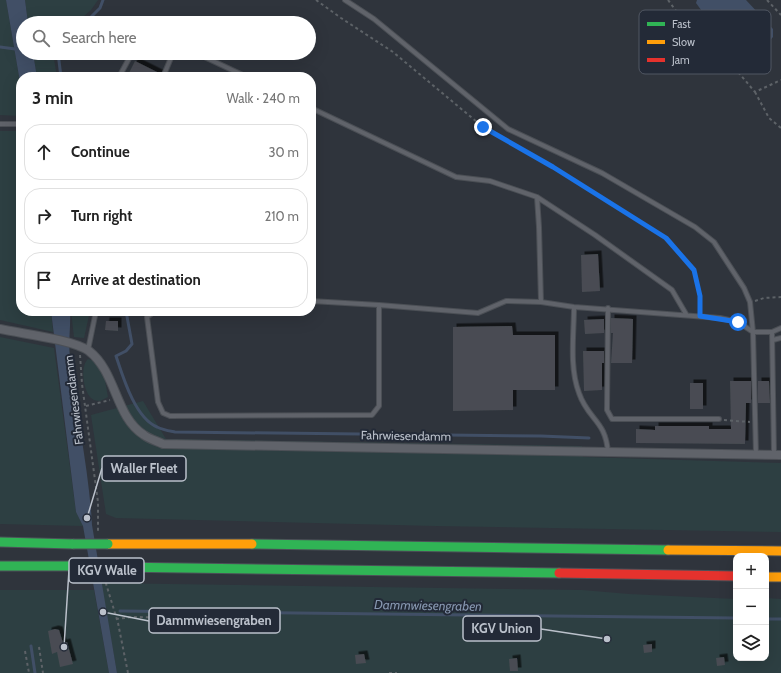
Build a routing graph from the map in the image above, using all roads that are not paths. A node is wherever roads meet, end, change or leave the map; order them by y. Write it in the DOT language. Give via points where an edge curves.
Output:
graph roads {
  1 [pos="345,0"];
  2 [pos="128,60"];
  3 [pos="170,60"];
  4 [pos="211,60"];
  5 [pos="122,72"];
  6 [pos="165,72"];
  7 [pos="236,72"];
  8 [pos="316,110"];
  9 [pos="0,124"];
  10 [pos="16,124"];
  11 [pos="537,197"];
  12 [pos="316,301"];
  13 [pos="541,302"];
  14 [pos="379,305"];
  15 [pos="574,307"];
  16 [pos="608,308"];
  17 [pos="686,314"];
  18 [pos="95,316"];
  19 [pos="148,316"];
  20 [pos="781,328"];
  21 [pos="0,329"];
  22 [pos="753,332"];
  23 [pos="772,332"];
  24 [pos="781,338"];
  25 [pos="773,340"];
  26 [pos="88,351"];
  27 [pos="719,419"];
  28 [pos="608,453"];
  29 [pos="756,455"];
  30 [pos="778,456"];
  31 [pos="0,537"];
  32 [pos="0,542"];
  33 [pos="16,542"];
  34 [pos="781,551"];
  35 [pos="0,566"];
  36 [pos="733,576"];
  37 [pos="769,576"];
  38 [pos="781,577"];
  1 -- 22 [label="lane" via="374,19 508,129 602,173 695,226 714,242 744,288 750,302"];
  2 -- 5 [label="lane"];
  3 -- 6 [label="lane"];
  4 -- 7 [label="lane"];
  8 -- 11 [label="lane" via="456,177 490,181"];
  9 -- 10 [label="lane"];
  11 -- 13 [label="lane"];
  11 -- 17 [label="lane" via="672,290"];
  12 -- 14 [label="lane"];
  13 -- 14 [label="lane" via="506,300 478,313"];
  13 -- 15 [label="lane"];
  14 -- 19 [label="lane" via="379,406 372,415 170,416 163,413 158,402"];
  15 -- 16 [label="lane"];
  15 -- 28 [label="lane" via="574,365 578,392 585,407 606,434"];
  16 -- 17 [label="lane"];
  16 -- 27 [label="lane" via="607,410 612,419"];
  17 -- 22 [label="lane" via="738,322"];
  18 -- 26 [label="lane"];
  20 -- 23 [label="lane"];
  21 -- 26 [label="street, Fahrwiesendamm" via="52,339"];
  22 -- 23 [label="lane"];
  22 -- 29 [label="lane"];
  23 -- 25 [label="lane"];
  24 -- 25 [label="lane"];
  25 -- 30 [label="lane"];
  26 -- 28 [label="street, Fahrwiesendamm" via="108,373 130,421 143,435 163,444"];
  28 -- 29 [label="street, Fahrwiesendamm"];
  29 -- 30 [label="street, Fahrwiesendamm"];
  31 -- 33 [label="highway"];
  32 -- 33 [label="highway"];
  33 -- 34 [label="highway, bridge"];
  35 -- 36 [label="highway, bridge"];
  37 -- 38 [label="highway"];
}
